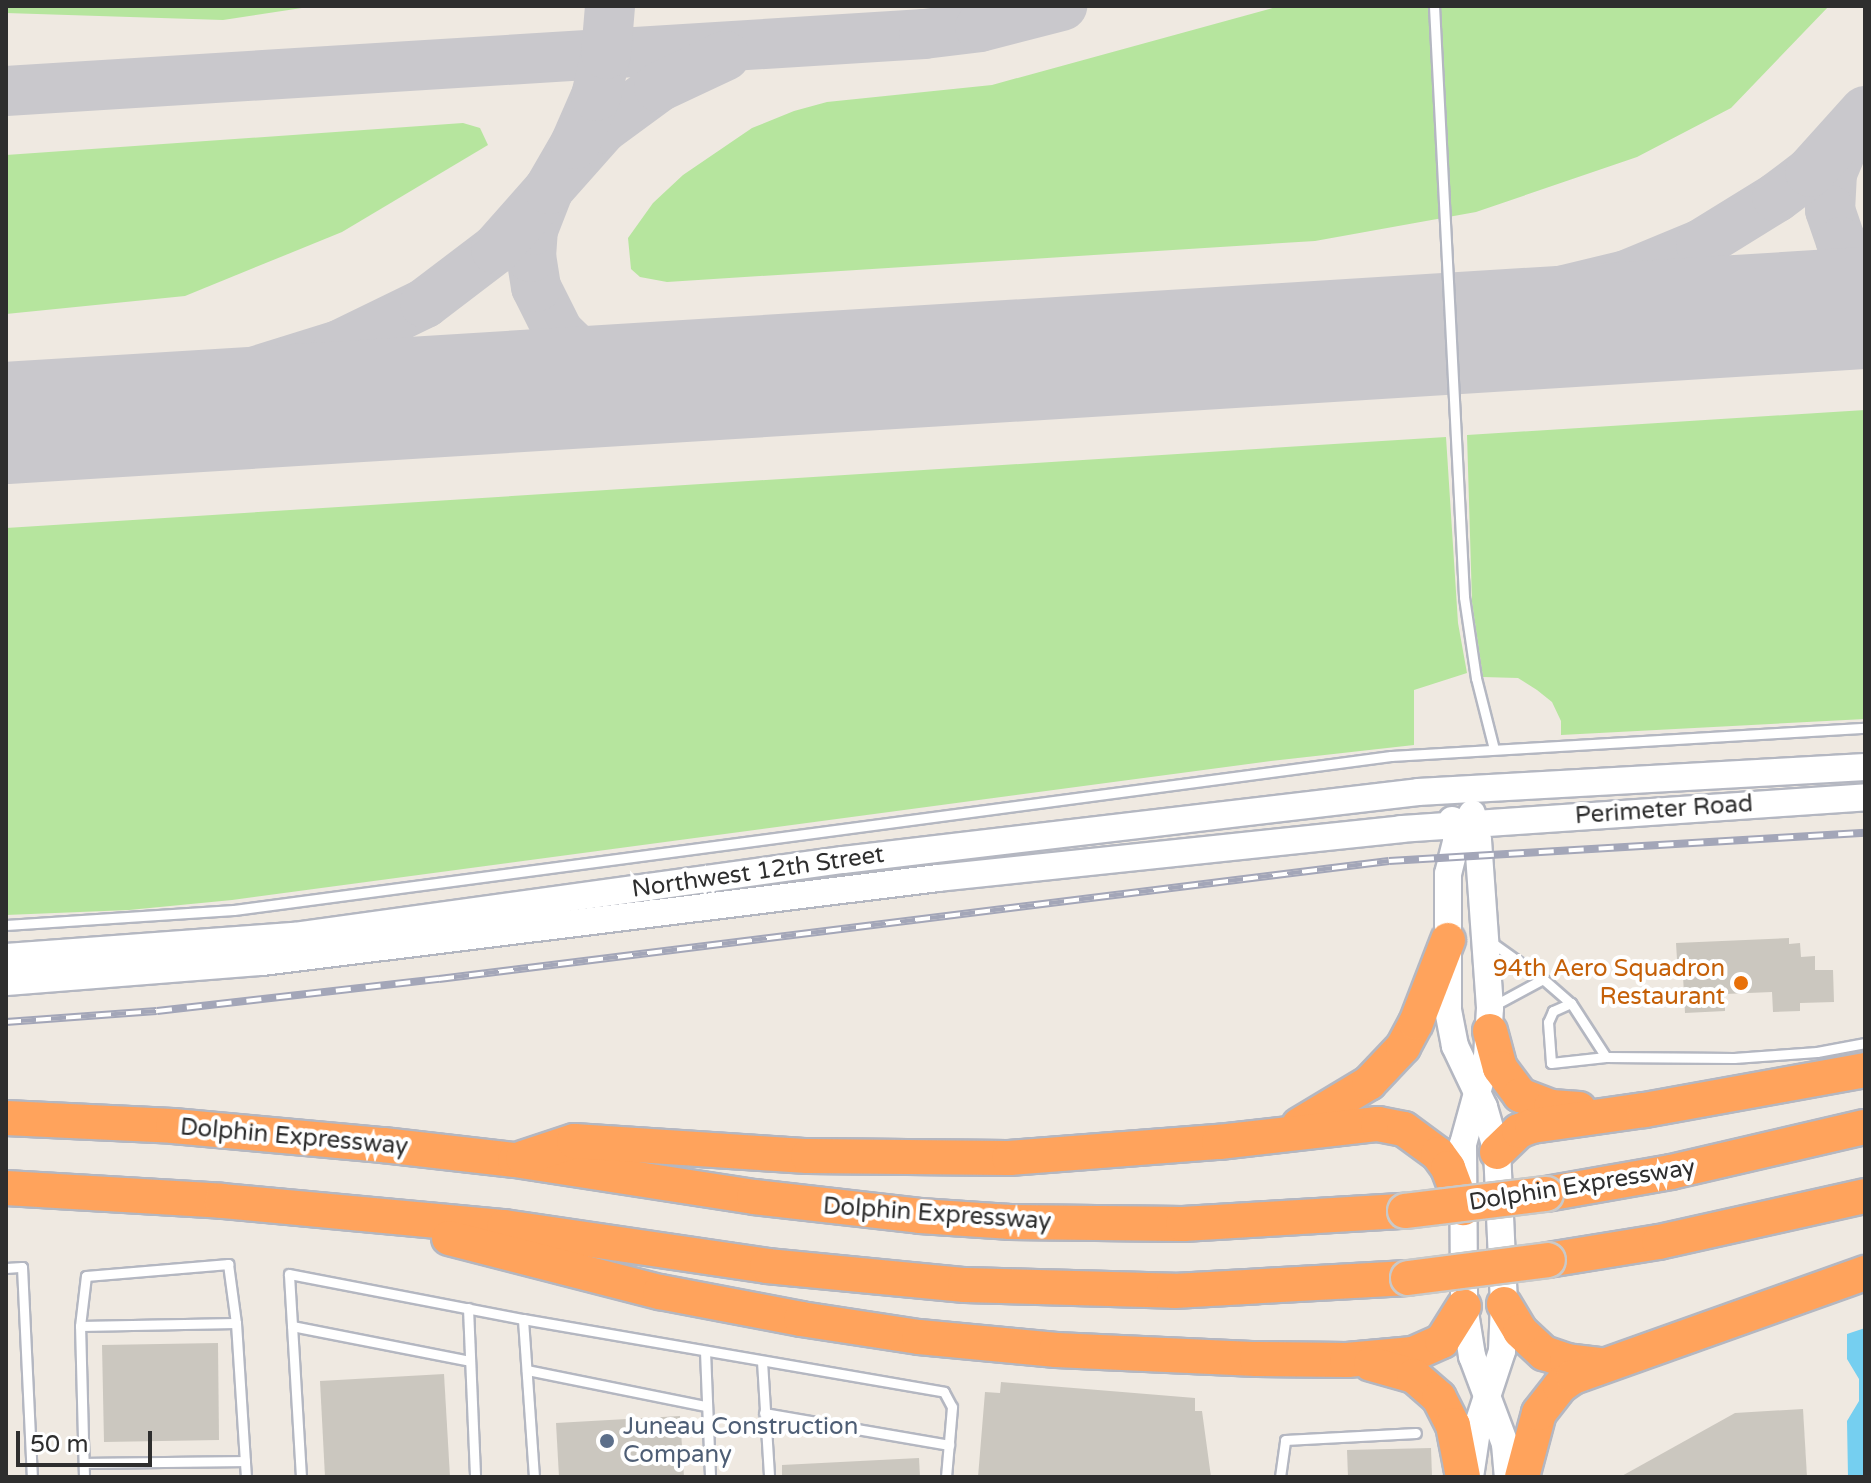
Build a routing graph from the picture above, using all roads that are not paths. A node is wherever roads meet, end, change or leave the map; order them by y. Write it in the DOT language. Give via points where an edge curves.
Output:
graph roads {
  1 [pos="1434,6"];
  2 [pos="1865,728"];
  3 [pos="1494,749"];
  4 [pos="1865,767"];
  5 [pos="1511,786"];
  6 [pos="1865,797"];
  7 [pos="1223,815"];
  8 [pos="1463,825"];
  9 [pos="1401,829"];
  10 [pos="1448,874"];
  11 [pos="6,925"];
  12 [pos="1485,938"];
  13 [pos="1448,940"];
  14 [pos="6,957"];
  15 [pos="1543,979"];
  16 [pos="6,982"];
  17 [pos="1571,1003"];
  18 [pos="1490,1019"];
  19 [pos="1865,1043"];
  20 [pos="1606,1057"];
  21 [pos="1865,1070"];
  22 [pos="1477,1090"];
  23 [pos="1606,1116"];
  24 [pos="6,1118"];
  25 [pos="1865,1127"];
  26 [pos="1276,1136"];
  27 [pos="1497,1152"];
  28 [pos="515,1160"];
  29 [pos="6,1188"];
  30 [pos="1865,1196"];
  31 [pos="1463,1208"];
  32 [pos="348,1213"];
  33 [pos="6,1268"];
  34 [pos="1865,1273"];
  35 [pos="1504,1304"];
  36 [pos="1464,1306"];
  37 [pos="468,1308"];
  38 [pos="523,1319"];
  39 [pos="236,1323"];
  40 [pos="80,1326"];
  41 [pos="292,1326"];
  42 [pos="705,1351"];
  43 [pos="1347,1360"];
  44 [pos="470,1361"];
  45 [pos="762,1361"];
  46 [pos="1599,1365"];
  47 [pos="527,1370"];
  48 [pos="1489,1394"];
  49 [pos="706,1406"];
  50 [pos="764,1413"];
  51 [pos="1416,1433"];
  52 [pos="949,1445"];
  53 [pos="245,1461"];
  54 [pos="84,1463"];
  55 [pos="32,1477"];
  56 [pos="84,1477"];
  57 [pos="246,1477"];
  58 [pos="301,1477"];
  59 [pos="475,1477"];
  60 [pos="534,1477"];
  61 [pos="710,1477"];
  62 [pos="769,1477"];
  63 [pos="946,1477"];
  64 [pos="1280,1477"];
  65 [pos="1463,1477"];
  66 [pos="1470,1477"];
  67 [pos="1508,1477"];
  68 [pos="1522,1477"];
  1 -- 3 [label="lane" via="1464,597"];
  2 -- 3 [label="lane"];
  3 -- 11 [label="lane" via="1315,765 234,910"];
  4 -- 5 [label="main road, Perimeter Road"];
  5 -- 7 [label="main road, Northwest 12th Street"];
  5 -- 8 [label="main road" via="1481,805"];
  6 -- 8 [label="main road, Perimeter Road"];
  7 -- 8 [label="main road" via="1283,822 1405,809"];
  7 -- 14 [label="main road, Northwest 12th Street" via="843,860 295,936"];
  8 -- 9 [label="main road, Northwest 12th Street"];
  8 -- 10 [label="main road"];
  8 -- 12 [label="main road" via="1478,840"];
  9 -- 10 [label="main road" via="1437,852"];
  9 -- 16 [label="main road, Northwest 12th Street" via="938,878 262,962"];
  10 -- 13 [label="main road"];
  12 -- 15 [label="lane"];
  12 -- 18 [label="main road"];
  13 -- 22 [label="main road" via="1452,1030"];
  13 -- 26 [label="highway" via="1416,1023 1389,1064 1347,1099"];
  15 -- 17 [label="lane"];
  15 -- 18 [label="lane"];
  17 -- 20 [label="lane"];
  17 -- 20 [label="lane" via="1553,1011 1548,1022 1551,1063"];
  18 -- 22 [label="main road"];
  18 -- 23 [label="highway" via="1500,1068 1520,1095 1551,1107"];
  19 -- 20 [label="lane" via="1734,1058"];
  21 -- 23 [label="highway"];
  22 -- 27 [label="main road"];
  22 -- 31 [label="main road" via="1463,1144"];
  23 -- 27 [label="highway" via="1532,1126"];
  24 -- 28 [label="highway, Dolphin Expressway" via="222,1129"];
  25 -- 28 [label="highway, Dolphin Expressway, bridge" via="1671,1172 1546,1194 1405,1211 1183,1224 1010,1222 841,1208"];
  26 -- 28 [label="highway" via="1009,1158 780,1155 574,1141"];
  26 -- 31 [label="highway" via="1360,1125 1404,1129 1438,1154"];
  27 -- 35 [label="main road"];
  29 -- 32 [label="highway"];
  30 -- 32 [label="highway, bridge" via="1659,1242 1548,1260 1408,1278 1174,1291 965,1285 783,1268 504,1227"];
  31 -- 36 [label="main road"];
  32 -- 43 [label="highway" via="660,1292 840,1326 1056,1350"];
  33 -- 55 [label="lane" via="22,1267"];
  34 -- 46 [label="highway"];
  35 -- 46 [label="highway" via="1520,1331 1544,1353"];
  35 -- 48 [label="main road" via="1502,1351"];
  36 -- 43 [label="highway" via="1434,1347"];
  36 -- 48 [label="main road" via="1472,1356"];
  37 -- 38 [label="lane"];
  37 -- 41 [label="lane" via="289,1274"];
  37 -- 44 [label="lane"];
  38 -- 42 [label="lane"];
  38 -- 47 [label="lane"];
  39 -- 40 [label="lane"];
  39 -- 40 [label="lane" via="228,1264 86,1276"];
  39 -- 53 [label="lane"];
  40 -- 54 [label="lane"];
  41 -- 44 [label="lane"];
  41 -- 58 [label="lane"];
  42 -- 45 [label="lane"];
  42 -- 49 [label="lane"];
  43 -- 65 [label="highway" via="1396,1369 1428,1386 1453,1425"];
  44 -- 59 [label="lane"];
  45 -- 50 [label="lane"];
  45 -- 52 [label="lane" via="944,1392 952,1407"];
  46 -- 68 [label="highway" via="1560,1386 1539,1413"];
  47 -- 49 [label="lane"];
  47 -- 60 [label="lane"];
  48 -- 66 [label="main road"];
  48 -- 67 [label="main road" via="1505,1444"];
  49 -- 61 [label="lane"];
  50 -- 52 [label="lane"];
  50 -- 62 [label="lane"];
  51 -- 64 [label="lane" via="1285,1440"];
  52 -- 63 [label="lane"];
  53 -- 54 [label="lane"];
  53 -- 57 [label="lane"];
  54 -- 56 [label="lane"];
}
